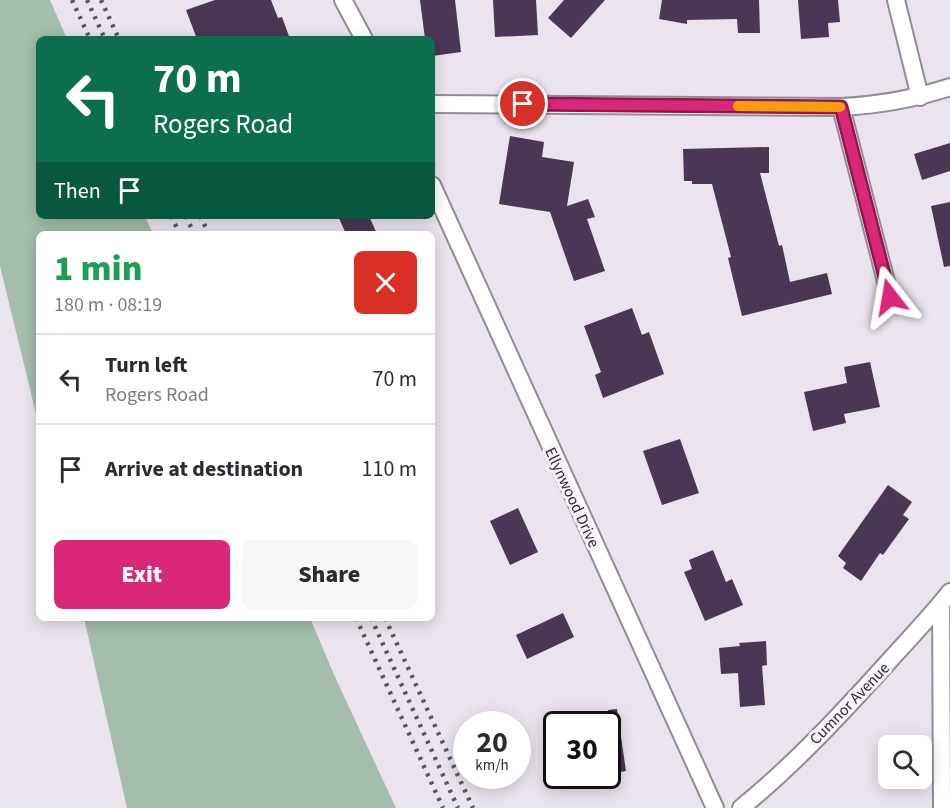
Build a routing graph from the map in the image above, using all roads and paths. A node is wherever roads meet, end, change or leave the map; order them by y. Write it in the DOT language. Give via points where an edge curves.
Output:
graph roads {
  1 [pos="343,0"];
  2 [pos="896,0"];
  3 [pos="362,36"];
  4 [pos="950,87"];
  5 [pos="920,97"];
  6 [pos="435,104"];
  7 [pos="841,107"];
  8 [pos="435,192"];
  9 [pos="890,297"];
  10 [pos="945,598"];
  11 [pos="715,808"];
  12 [pos="741,808"];
  13 [pos="942,808"];
  1 -- 3 [label="street"];
  2 -- 5 [label="street"];
  4 -- 5 [label="street"];
  5 -- 7 [label="street"];
  6 -- 7 [label="street"];
  7 -- 9 [label="street"];
  8 -- 11 [label="street, Ellynwood Drive"];
  10 -- 12 [label="street, Cumnor Avenue" via="830,725"];
  10 -- 13 [label="street"];
}
